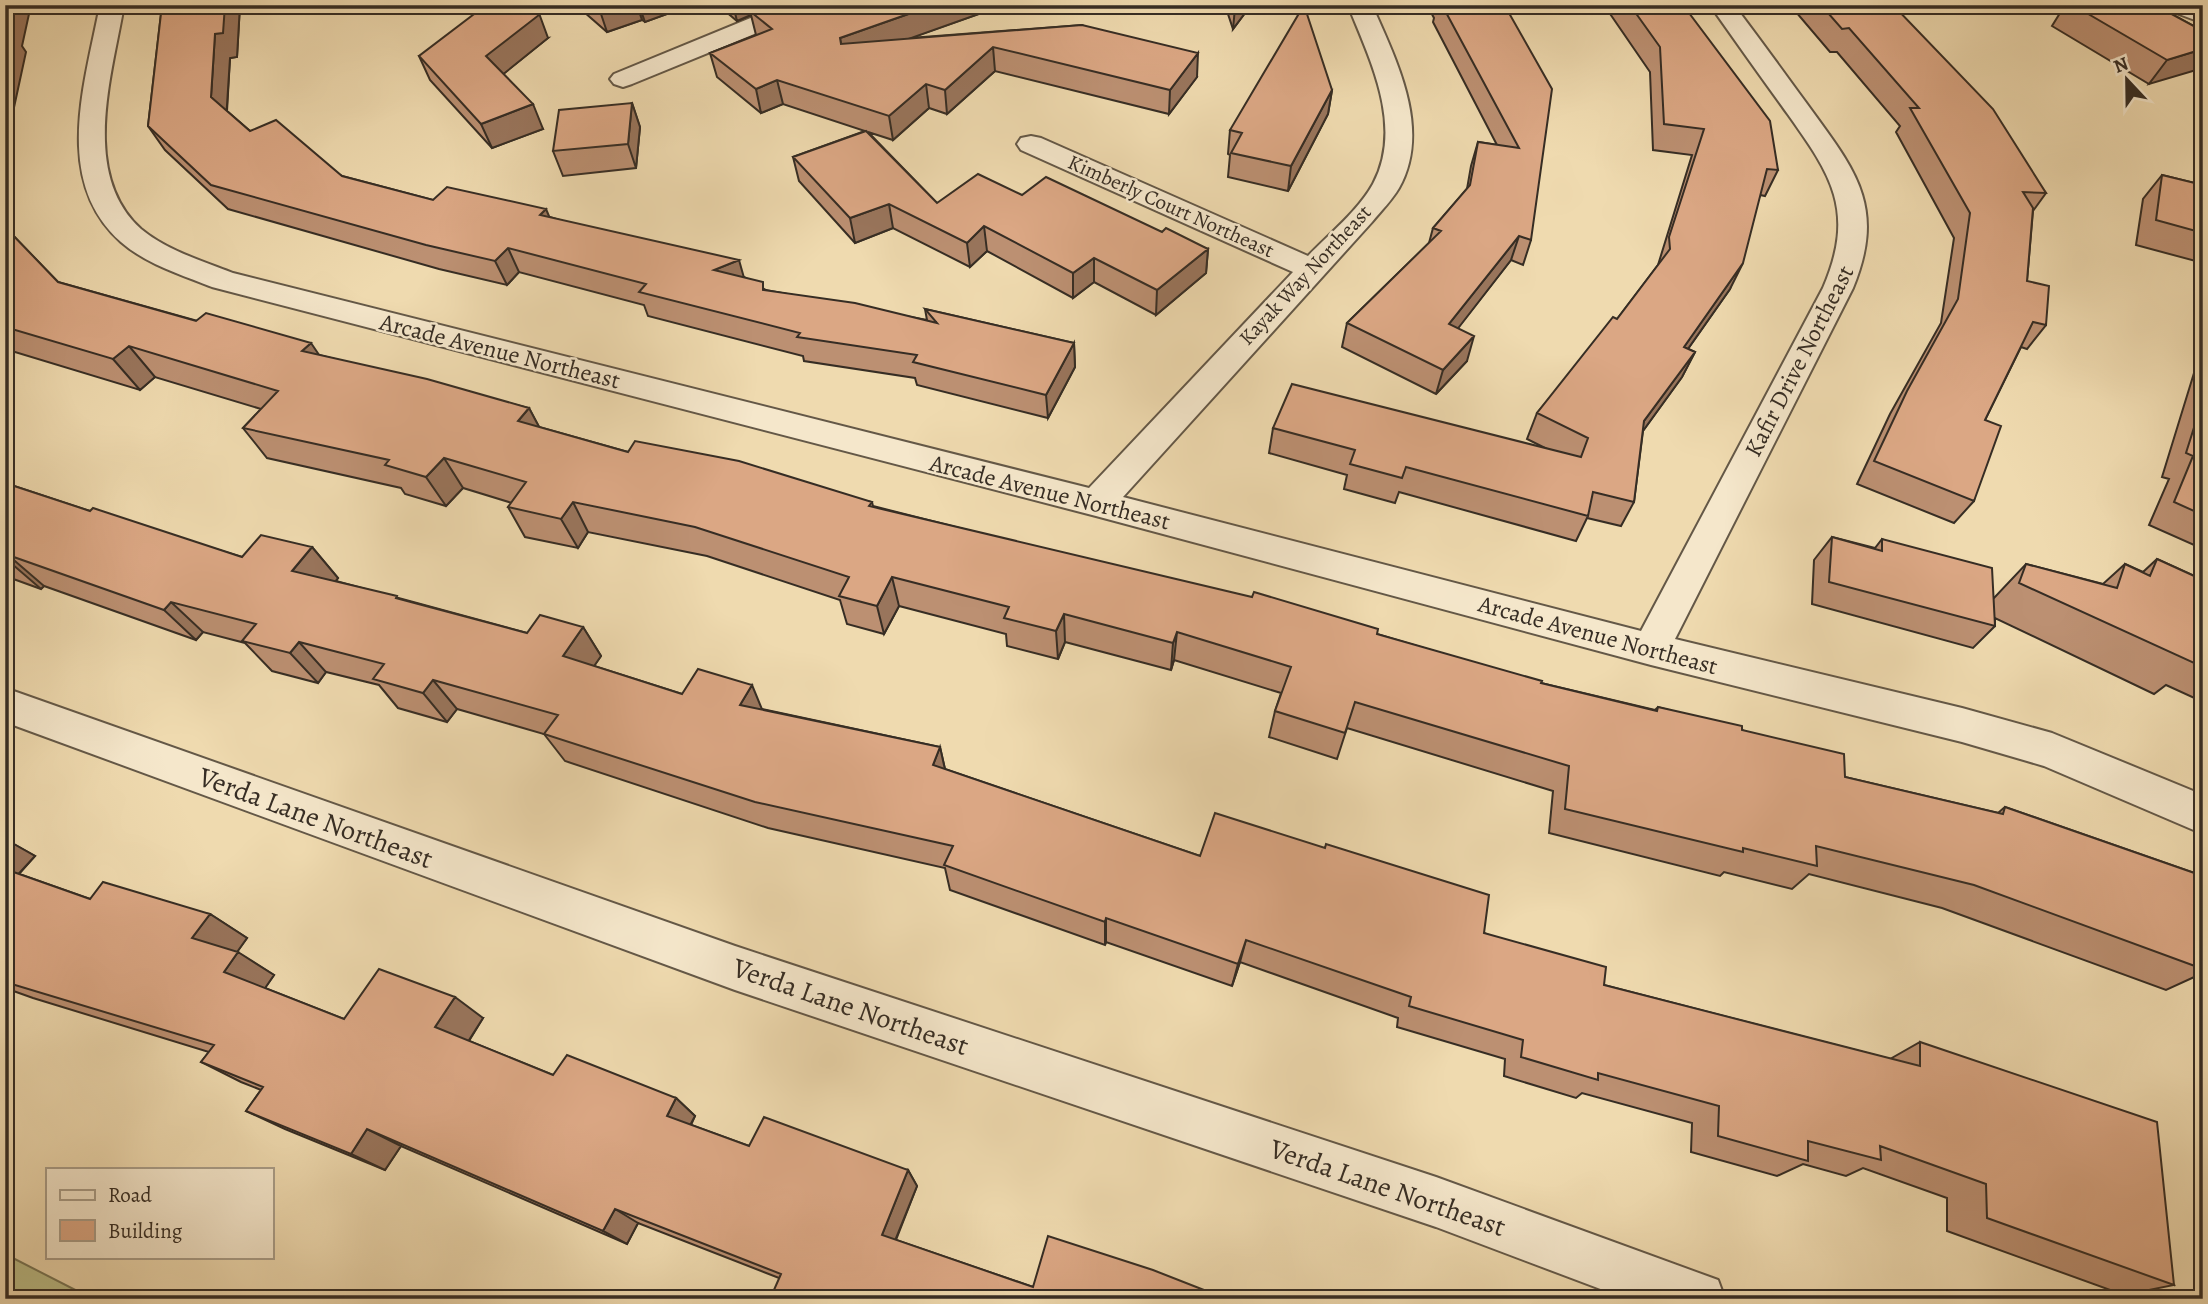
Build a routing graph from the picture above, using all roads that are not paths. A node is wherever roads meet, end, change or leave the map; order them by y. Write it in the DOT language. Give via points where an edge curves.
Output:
graph roads {
  1 [pos="27,5"];
  2 [pos="112,5"];
  3 [pos="804,5"];
  4 [pos="1360,5"];
  5 [pos="1722,5"];
  6 [pos="2177,5"];
  7 [pos="5,9"];
  8 [pos="2203,16"];
  9 [pos="623,79"];
  10 [pos="1031,144"];
  11 [pos="1312,269"];
  12 [pos="1096,503"];
  13 [pos="1651,649"];
  14 [pos="5,705"];
  15 [pos="2203,816"];
  16 [pos="1699,1299"];
  1 -- 7 [label="street"];
  2 -- 12 [label="street, Arcade Avenue Northeast" via="91,130 92,167 107,208 131,235 172,259 223,280"];
  3 -- 9 [label="street"];
  4 -- 11 [label="street, Kayak Way Northeast" via="1389,78 1398,123 1396,163 1386,186"];
  5 -- 13 [label="street, Kafir Drive Northeast" via="1838,166 1847,189 1854,246 1838,288"];
  6 -- 8 [label="street"];
  10 -- 11 [label="street, Kimberly Court Northeast"];
  11 -- 12 [label="street, Kayak Way Northeast"];
  12 -- 13 [label="street, Arcade Avenue Northeast"];
  13 -- 15 [label="street, Arcade Avenue Northeast" via="2052,751"];
  14 -- 16 [label="street, Verda Lane Northeast" via="735,968 1436,1202"];
}
